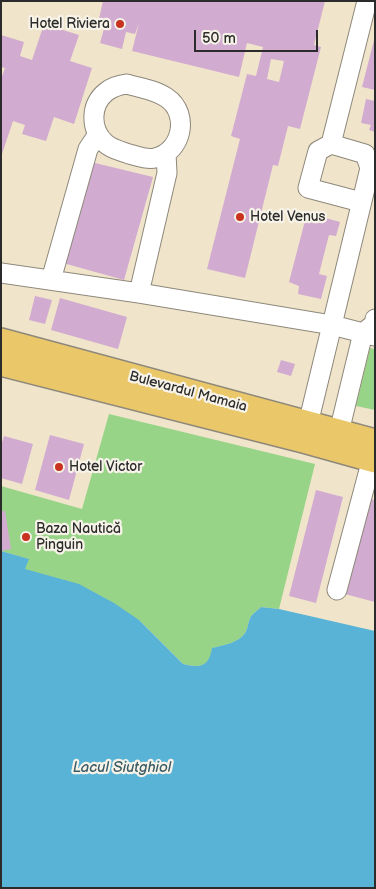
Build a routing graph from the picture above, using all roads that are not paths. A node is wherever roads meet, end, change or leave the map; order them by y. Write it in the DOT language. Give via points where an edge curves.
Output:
graph roads {
  1 [pos="368,1"];
  2 [pos="98,134"];
  3 [pos="331,144"];
  4 [pos="166,153"];
  5 [pos="372,166"];
  6 [pos="361,202"];
  7 [pos="1,273"];
  8 [pos="51,280"];
  9 [pos="139,293"];
  10 [pos="332,325"];
  11 [pos="371,329"];
  12 [pos="1,341"];
  13 [pos="1,363"];
  14 [pos="308,424"];
  15 [pos="339,432"];
  16 [pos="374,454"];
  17 [pos="337,590"];
  1 -- 3 [label="lane"];
  2 -- 4 [label="lane" via="115,150 146,159"];
  2 -- 4 [label="lane" via="94,124 98,101 110,89 127,84 158,93 175,106 180,116 179,137"];
  2 -- 8 [label="lane" via="88,149"];
  3 -- 5 [label="lane" via="365,154"];
  3 -- 6 [label="lane" via="318,151 308,188"];
  4 -- 9 [label="lane" via="167,173"];
  5 -- 6 [label="lane"];
  6 -- 10 [label="lane"];
  7 -- 8 [label="lane"];
  8 -- 9 [label="lane"];
  9 -- 10 [label="lane"];
  10 -- 11 [label="lane"];
  10 -- 14 [label="lane"];
  11 -- 15 [label="lane"];
  12 -- 14 [label="main road, Bulevardul Mamaia"];
  13 -- 16 [label="main road, Bulevardul Mamaia" via="294,438"];
  14 -- 15 [label="main road, Bulevardul Mamaia"];
  15 -- 16 [label="main road, Bulevardul Mamaia"];
  16 -- 17 [label="lane"];
}
